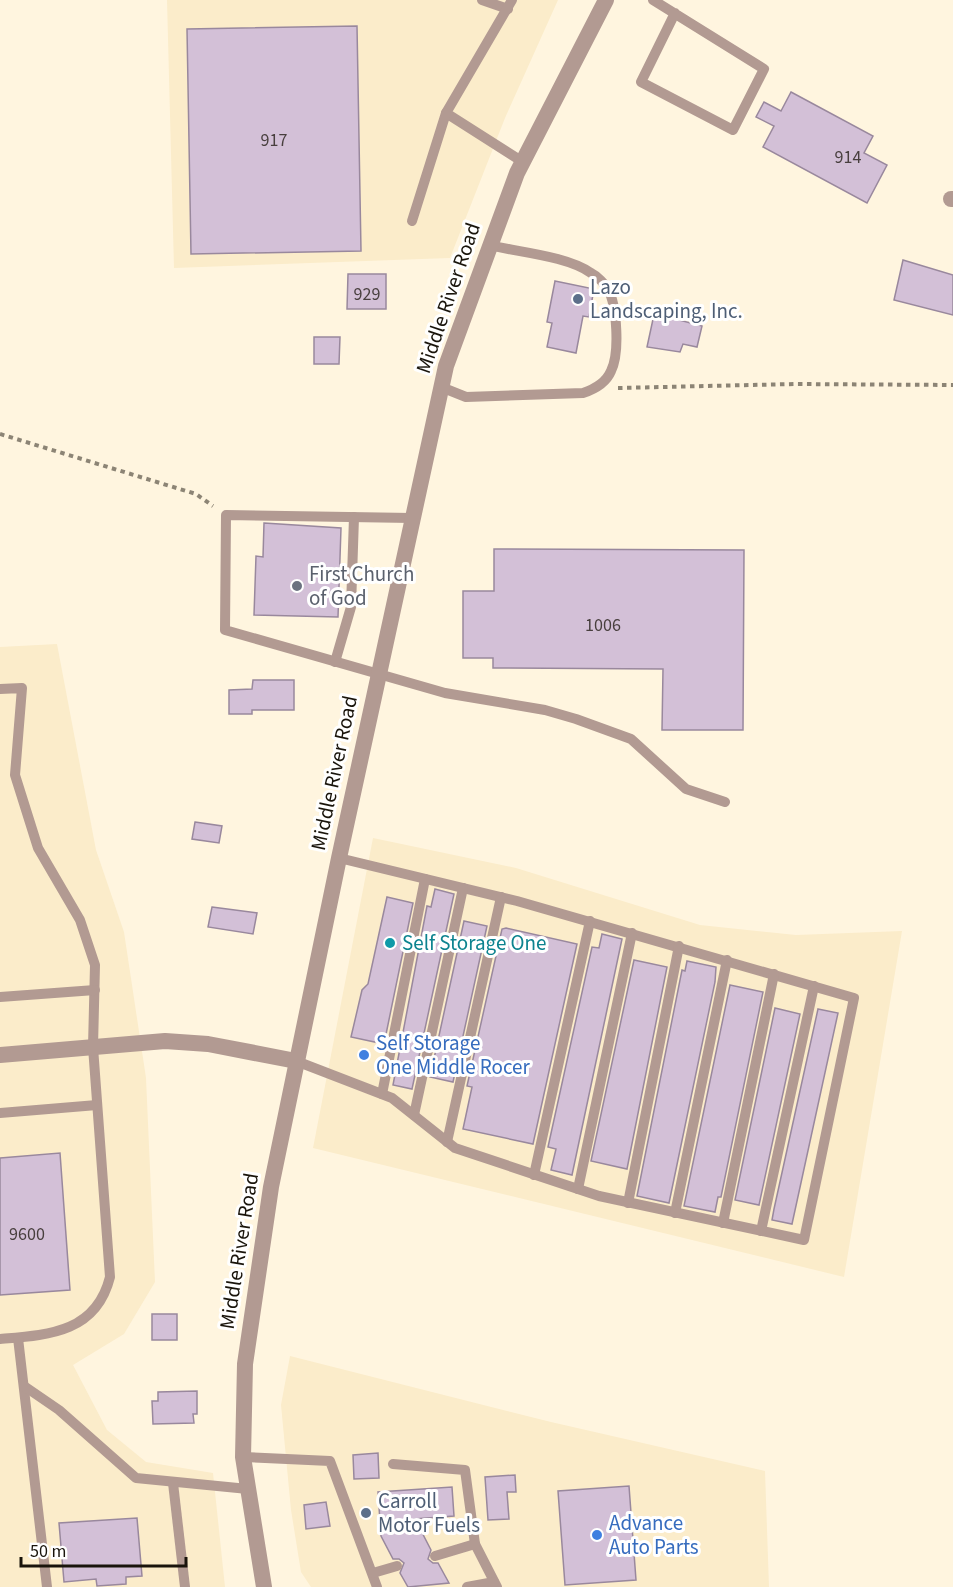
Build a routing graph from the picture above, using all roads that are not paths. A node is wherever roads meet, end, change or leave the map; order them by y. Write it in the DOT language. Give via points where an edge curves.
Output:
graph roads {
  1 [pos="482,0"];
  2 [pos="606,0"];
  3 [pos="653,0"];
  4 [pos="510,4"];
  5 [pos="675,14"];
  6 [pos="446,112"];
  7 [pos="522,162"];
  8 [pos="412,220"];
  9 [pos="489,245"];
  10 [pos="441,387"];
  11 [pos="354,517"];
  12 [pos="412,518"];
  13 [pos="335,662"];
  14 [pos="379,675"];
  15 [pos="0,689"];
  16 [pos="725,802"];
  17 [pos="339,858"];
  18 [pos="425,879"];
  19 [pos="463,888"];
  20 [pos="501,897"];
  21 [pos="590,921"];
  22 [pos="632,933"];
  23 [pos="679,946"];
  24 [pos="727,960"];
  25 [pos="774,974"];
  26 [pos="814,986"];
  27 [pos="95,990"];
  28 [pos="0,997"];
  29 [pos="93,1047"];
  30 [pos="0,1055"];
  31 [pos="296,1061"];
  32 [pos="382,1094"];
  33 [pos="97,1105"];
  34 [pos="0,1113"];
  35 [pos="414,1115"];
  36 [pos="447,1142"];
  37 [pos="534,1175"];
  38 [pos="578,1189"];
  39 [pos="628,1203"];
  40 [pos="675,1213"];
  41 [pos="723,1223"];
  42 [pos="761,1231"];
  43 [pos="18,1338"];
  44 [pos="0,1339"];
  45 [pos="24,1386"];
  46 [pos="243,1457"];
  47 [pos="393,1464"];
  48 [pos="173,1483"];
  49 [pos="248,1489"];
  50 [pos="475,1544"];
  51 [pos="435,1556"];
  52 [pos="397,1566"];
  53 [pos="373,1573"];
  54 [pos="495,1584"];
  55 [pos="47,1587"];
  56 [pos="185,1587"];
  57 [pos="264,1587"];
  58 [pos="378,1587"];
  59 [pos="467,1587"];
  1 -- 4 [label="lane"];
  2 -- 7 [label="street, Middle River Road"];
  3 -- 5 [label="lane"];
  4 -- 6 [label="lane"];
  5 -- 5 [label="lane" via="641,82 733,130 764,69"];
  6 -- 7 [label="lane"];
  6 -- 8 [label="lane"];
  7 -- 9 [label="street, Middle River Road"];
  9 -- 10 [label="street, Middle River Road"];
  9 -- 10 [label="lane" via="579,266 592,273 608,288 616,358 611,372 596,388 584,393 466,396"];
  10 -- 12 [label="street, Middle River Road"];
  11 -- 12 [label="lane"];
  11 -- 13 [label="lane" via="351,607"];
  11 -- 13 [label="lane" via="226,514 225,630"];
  12 -- 14 [label="street, Middle River Road"];
  13 -- 14 [label="lane"];
  14 -- 16 [label="lane" via="445,693 545,710 631,739 686,789"];
  14 -- 17 [label="street, Middle River Road"];
  15 -- 27 [label="lane" via="22,688 15,775 38,848 80,920 96,965"];
  17 -- 18 [label="lane"];
  17 -- 31 [label="street, Middle River Road"];
  18 -- 19 [label="lane"];
  18 -- 32 [label="lane"];
  19 -- 20 [label="lane"];
  19 -- 35 [label="lane"];
  20 -- 21 [label="lane"];
  20 -- 36 [label="lane"];
  21 -- 22 [label="lane"];
  21 -- 37 [label="lane"];
  22 -- 23 [label="lane"];
  22 -- 38 [label="lane"];
  23 -- 24 [label="lane"];
  23 -- 39 [label="lane"];
  24 -- 25 [label="lane"];
  24 -- 40 [label="lane"];
  25 -- 26 [label="lane"];
  25 -- 41 [label="lane"];
  26 -- 42 [label="lane"];
  26 -- 42 [label="lane" via="854,998 804,1240"];
  27 -- 28 [label="lane"];
  27 -- 29 [label="lane"];
  29 -- 30 [label="street"];
  29 -- 31 [label="street" via="165,1041 208,1044"];
  29 -- 33 [label="lane"];
  31 -- 32 [label="lane"];
  31 -- 46 [label="street, Middle River Road" via="258,1266 245,1364"];
  32 -- 35 [label="lane"];
  33 -- 34 [label="lane"];
  33 -- 43 [label="lane" via="110,1277 106,1291 96,1306 70,1328 52,1335"];
  35 -- 36 [label="lane"];
  36 -- 37 [label="lane"];
  37 -- 38 [label="lane"];
  38 -- 39 [label="lane"];
  39 -- 40 [label="lane"];
  40 -- 41 [label="lane"];
  41 -- 42 [label="lane"];
  43 -- 44 [label="lane"];
  43 -- 45 [label="lane"];
  45 -- 48 [label="lane" via="59,1410 136,1478"];
  45 -- 55 [label="lane"];
  46 -- 49 [label="street, Middle River Road"];
  46 -- 53 [label="lane" via="330,1461"];
  47 -- 50 [label="lane" via="465,1470"];
  48 -- 49 [label="lane"];
  48 -- 56 [label="lane"];
  49 -- 57 [label="street, Middle River Road"];
  50 -- 51 [label="lane"];
  50 -- 54 [label="lane"];
  52 -- 53 [label="lane"];
  53 -- 58 [label="lane"];
  54 -- 59 [label="lane"];
}
